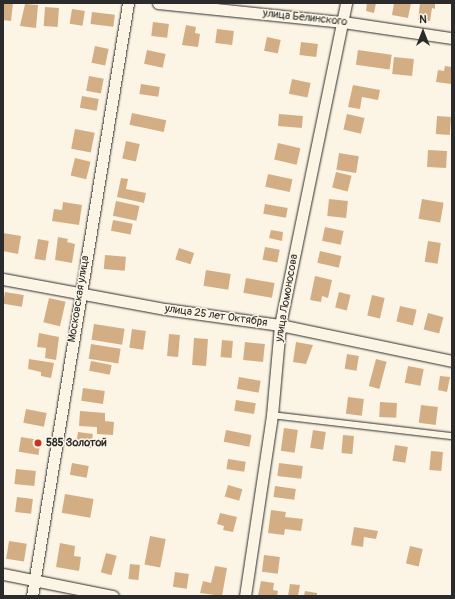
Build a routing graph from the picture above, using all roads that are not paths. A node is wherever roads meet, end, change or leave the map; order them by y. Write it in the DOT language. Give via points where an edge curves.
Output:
graph roads {
  1 [pos="128,3"];
  2 [pos="158,3"];
  3 [pos="346,3"];
  4 [pos="343,22"];
  5 [pos="452,38"];
  6 [pos="3,278"];
  7 [pos="79,293"];
  8 [pos="280,324"];
  9 [pos="452,361"];
  10 [pos="272,415"];
  11 [pos="452,436"];
  12 [pos="3,574"];
  13 [pos="35,580"];
  14 [pos="32,596"];
  15 [pos="113,596"];
  16 [pos="245,596"];
  1 -- 7 [label="street, Московская улица"];
  2 -- 4 [label="street, улица Белинского"];
  3 -- 4 [label="street, улица Ломоносова"];
  4 -- 5 [label="street, улица Белинского"];
  4 -- 8 [label="street, улица Ломоносова"];
  6 -- 7 [label="street, улица 25 лет Октября"];
  7 -- 8 [label="street, улица 25 лет Октября" via="165,309"];
  7 -- 13 [label="street, Московская улица"];
  8 -- 9 [label="street, улица 25 лет Октября"];
  8 -- 10 [label="street, улица Ломоносова"];
  10 -- 11 [label="lane"];
  10 -- 16 [label="street, улица Ломоносова"];
  12 -- 13 [label="street"];
  13 -- 14 [label="street, Московская улица"];
  13 -- 15 [label="street"];
}
